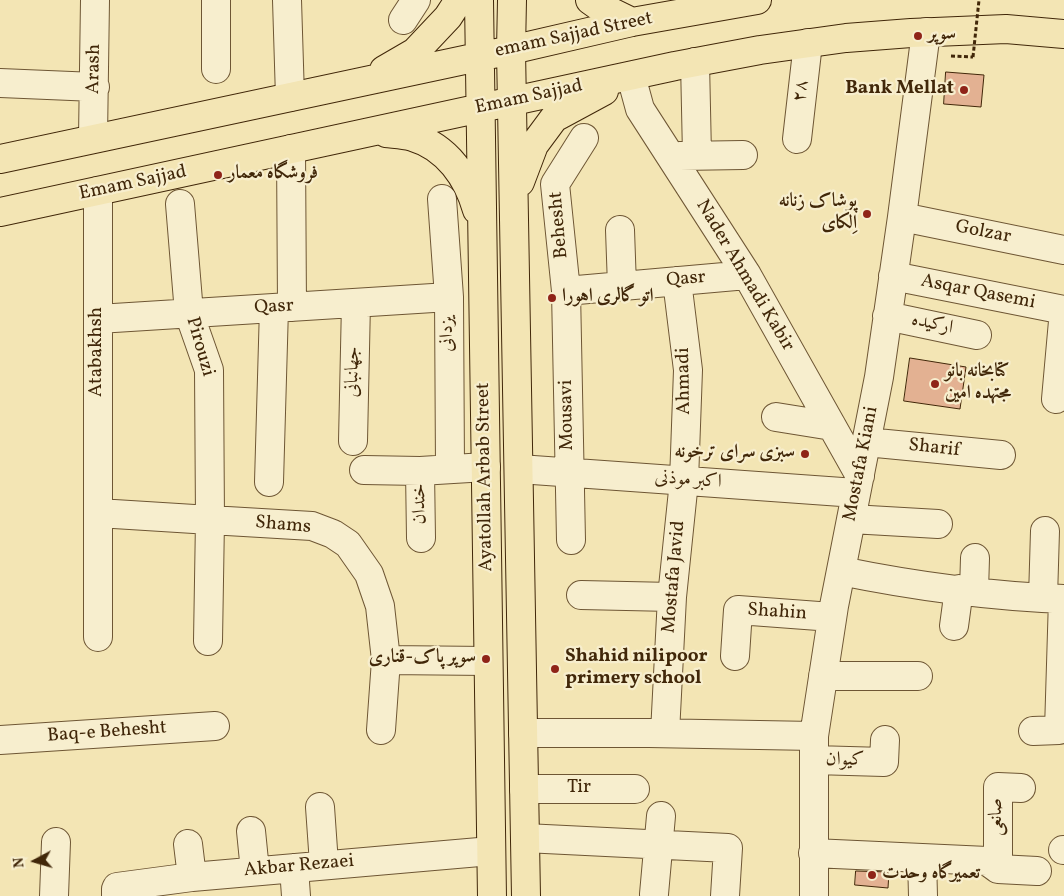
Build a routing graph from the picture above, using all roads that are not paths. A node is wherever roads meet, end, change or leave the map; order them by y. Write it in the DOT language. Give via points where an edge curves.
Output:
graph roads {
  1 [pos="95,0"];
  2 [pos="216,0"];
  3 [pos="287,0"];
  4 [pos="459,0"];
  5 [pos="479,0"];
  6 [pos="512,0"];
  7 [pos="590,0"];
  8 [pos="757,0"];
  9 [pos="632,22"];
  10 [pos="926,32"];
  11 [pos="1064,34"];
  12 [pos="808,43"];
  13 [pos="512,50"];
  14 [pos="480,57"];
  15 [pos="695,62"];
  16 [pos="216,69"];
  17 [pos="631,76"];
  18 [pos="366,81"];
  19 [pos="0,83"];
  20 [pos="95,87"];
  21 [pos="290,97"];
  22 [pos="481,109"];
  23 [pos="513,110"];
  24 [pos="369,132"];
  25 [pos="93,138"];
  26 [pos="584,138"];
  27 [pos="797,139"];
  28 [pos="291,149"];
  29 [pos="743,155"];
  30 [pos="684,156"];
  31 [pos="0,159"];
  32 [pos="98,192"];
  33 [pos="442,199"];
  34 [pos="180,204"];
  35 [pos="0,212"];
  36 [pos="515,215"];
  37 [pos="902,217"];
  38 [pos="482,227"];
  39 [pos="620,230"];
  40 [pos="1064,250"];
  41 [pos="747,275"];
  42 [pos="893,276"];
  43 [pos="677,281"];
  44 [pos="622,286"];
  45 [pos="566,291"];
  46 [pos="449,297"];
  47 [pos="356,303"];
  48 [pos="283,308"];
  49 [pos="1064,310"];
  50 [pos="189,313"];
  51 [pos="888,316"];
  52 [pos="98,319"];
  53 [pos="977,335"];
  54 [pos="1056,400"];
  55 [pos="776,417"];
  56 [pos="832,426"];
  57 [pos="353,441"];
  58 [pos="866,442"];
  59 [pos="1001,455"];
  60 [pos="486,467"];
  61 [pos="519,468"];
  62 [pos="450,469"];
  63 [pos="364,470"];
  64 [pos="420,470"];
  65 [pos="570,472"];
  66 [pos="684,480"];
  67 [pos="269,482"];
  68 [pos="856,496"];
  69 [pos="98,513"];
  70 [pos="520,513"];
  71 [pos="486,514"];
  72 [pos="210,520"];
  73 [pos="938,524"];
  74 [pos="1045,531"];
  75 [pos="421,538"];
  76 [pos="571,540"];
  77 [pos="975,558"];
  78 [pos="841,571"];
  79 [pos="966,590"];
  80 [pos="580,596"];
  81 [pos="672,597"];
  82 [pos="1057,598"];
  83 [pos="832,617"];
  84 [pos="954,626"];
  85 [pos="98,637"];
  86 [pos="208,641"];
  87 [pos="735,656"];
  88 [pos="386,660"];
  89 [pos="488,661"];
  90 [pos="823,676"];
  91 [pos="918,676"];
  92 [pos="214,726"];
  93 [pos="381,730"];
  94 [pos="1033,731"];
  95 [pos="523,733"];
  96 [pos="665,733"];
  97 [pos="0,740"];
  98 [pos="885,740"];
  99 [pos="814,748"];
  100 [pos="1021,788"];
  101 [pos="524,789"];
  102 [pos="635,789"];
  103 [pos="320,807"];
  104 [pos="661,816"];
  105 [pos="251,831"];
  106 [pos="525,838"];
  107 [pos="56,842"];
  108 [pos="188,844"];
  109 [pos="659,845"];
  110 [pos="491,851"];
  111 [pos="813,853"];
  112 [pos="922,858"];
  113 [pos="324,864"];
  114 [pos="294,868"];
  115 [pos="998,869"];
  116 [pos="255,871"];
  117 [pos="1037,871"];
  118 [pos="192,877"];
  119 [pos="654,894"];
  120 [pos="54,896"];
  121 [pos="116,896"];
  122 [pos="296,896"];
  123 [pos="492,896"];
  124 [pos="526,896"];
  125 [pos="724,896"];
  126 [pos="814,896"];
  127 [pos="923,896"];
  1 -- 20 [label="street, Arash"];
  2 -- 16 [label="street"];
  3 -- 21 [label="street"];
  4 -- 18 [label="main road" via="448,17 415,52"];
  5 -- 14 [label="main road, Ayatollah Arbab Street"];
  6 -- 13 [label="main road, Ayatollah Arbab Street"];
  7 -- 9 [label="main road"];
  8 -- 9 [label="main road, emam Sajjad Street"];
  9 -- 13 [label="main road, emam Sajjad Street"];
  10 -- 11 [label="main road, Emam Sajjad" via="1006,29"];
  10 -- 12 [label="main road, Emam Sajjad"];
  10 -- 37 [label="street, Mostafa Kiani"];
  12 -- 15 [label="main road, Emam Sajjad"];
  12 -- 27 [label="street, ۲۸"];
  13 -- 14 [label="main road, emam Sajjad Street"];
  13 -- 23 [label="main road, Ayatollah Arbab Street"];
  14 -- 18 [label="main road"];
  14 -- 22 [label="main road, Ayatollah Arbab Street"];
  15 -- 17 [label="main road, Emam Sajjad"];
  15 -- 30 [label="street"];
  17 -- 23 [label="main road, Emam Sajjad"];
  17 -- 30 [label="street, Nader Ahmadi Kabir" via="640,109"];
  17 -- 36 [label="main road" via="554,118 534,145 519,183"];
  18 -- 21 [label="main road"];
  19 -- 20 [label="street"];
  20 -- 25 [label="street, Arash"];
  21 -- 25 [label="main road"];
  22 -- 23 [label="main road, Emam Sajjad"];
  22 -- 24 [label="main road, Emam Sajjad"];
  22 -- 38 [label="main road, Ayatollah Arbab Street"];
  23 -- 36 [label="main road, Ayatollah Arbab Street"];
  24 -- 28 [label="main road, Emam Sajjad"];
  24 -- 38 [label="main road" via="412,137 432,145 454,163 472,192"];
  25 -- 31 [label="main road"];
  26 -- 45 [label="street, Behesht" via="555,184"];
  28 -- 32 [label="main road, Emam Sajjad"];
  28 -- 48 [label="street"];
  29 -- 30 [label="street"];
  30 -- 41 [label="street, Nader Ahmadi Kabir"];
  32 -- 35 [label="main road, Emam Sajjad"];
  32 -- 52 [label="street, Atabakhsh"];
  33 -- 46 [label="street, یزدانی"];
  34 -- 50 [label="street, Pirouzi"];
  36 -- 61 [label="main road, Ayatollah Arbab Street"];
  37 -- 40 [label="street, Golzar"];
  37 -- 42 [label="street, Mostafa Kiani"];
  38 -- 60 [label="main road, Ayatollah Arbab Street"];
  39 -- 44 [label="street"];
  41 -- 43 [label="street, Qasr"];
  41 -- 56 [label="street, Nader Ahmadi Kabir"];
  42 -- 49 [label="street, Asqar Qasemi"];
  42 -- 51 [label="street, Mostafa Kiani"];
  43 -- 44 [label="street, Qasr"];
  43 -- 66 [label="street, Ahmadi" via="688,370"];
  44 -- 45 [label="street, Qasr"];
  45 -- 65 [label="street, Mousavi"];
  46 -- 47 [label="street, Qasr"];
  46 -- 62 [label="street, یزدانی"];
  47 -- 48 [label="street, Qasr"];
  47 -- 57 [label="street, جهانبانی"];
  48 -- 50 [label="street, Qasr"];
  48 -- 67 [label="street"];
  49 -- 54 [label="street"];
  50 -- 52 [label="street, Qasr"];
  50 -- 72 [label="street, Pirouzi" via="209,370"];
  51 -- 53 [label="street, ارکیده"];
  51 -- 58 [label="street, Mostafa Kiani"];
  52 -- 69 [label="street, Atabakhsh"];
  55 -- 56 [label="street"];
  56 -- 68 [label="street, Nader Ahmadi Kabir"];
  58 -- 59 [label="street, Sharif"];
  58 -- 68 [label="street, Mostafa Kiani"];
  60 -- 62 [label="street"];
  60 -- 71 [label="main road, Ayatollah Arbab Street"];
  61 -- 65 [label="street, اکبر موذنی"];
  61 -- 70 [label="main road, Ayatollah Arbab Street"];
  62 -- 64 [label="street"];
  63 -- 64 [label="street"];
  64 -- 75 [label="street, خندان"];
  65 -- 66 [label="street, اکبر موذنی"];
  65 -- 76 [label="street, Mousavi"];
  66 -- 68 [label="street, اکبر موذنی"];
  66 -- 81 [label="street, Mostafa Javid"];
  68 -- 73 [label="street, اکبر موذنی"];
  68 -- 78 [label="street, Mostafa Kiani"];
  69 -- 72 [label="street"];
  69 -- 85 [label="street, Atabakhsh"];
  70 -- 71 [label="main road"];
  70 -- 95 [label="main road, Ayatollah Arbab Street"];
  71 -- 89 [label="main road, Ayatollah Arbab Street"];
  72 -- 86 [label="street"];
  72 -- 88 [label="street, Shams" via="312,526 348,544 369,574 380,606"];
  74 -- 82 [label="street"];
  77 -- 79 [label="street"];
  78 -- 79 [label="street"];
  78 -- 83 [label="street, Mostafa Kiani"];
  79 -- 82 [label="street"];
  79 -- 84 [label="street"];
  80 -- 81 [label="street"];
  81 -- 96 [label="street, Mostafa Javid"];
  82 -- 94 [label="street" via="1059,730"];
  83 -- 87 [label="street, Shahin" via="738,610"];
  83 -- 90 [label="street, Mostafa Kiani"];
  88 -- 89 [label="street"];
  88 -- 93 [label="street, Shams"];
  89 -- 110 [label="main road, Ayatollah Arbab Street"];
  90 -- 91 [label="street"];
  90 -- 99 [label="street, Mostafa Kiani"];
  92 -- 97 [label="street, Baq-e Behesht"];
  95 -- 96 [label="street"];
  95 -- 101 [label="main road, Ayatollah Arbab Street"];
  96 -- 99 [label="street"];
  98 -- 99 [label="street, کیوان" via="884,762"];
  99 -- 111 [label="street, Mostafa Kiani"];
  100 -- 115 [label="street, صانعی" via="998,787"];
  101 -- 102 [label="street, Tir"];
  101 -- 106 [label="main road, Ayatollah Arbab Street"];
  103 -- 113 [label="street"];
  104 -- 109 [label="street"];
  105 -- 116 [label="street"];
  106 -- 109 [label="street"];
  106 -- 124 [label="main road, Ayatollah Arbab Street"];
  107 -- 120 [label="street"];
  108 -- 118 [label="street"];
  109 -- 119 [label="street"];
  109 -- 125 [label="street" via="728,848"];
  110 -- 113 [label="street, Akbar Rezaei"];
  110 -- 123 [label="main road, Ayatollah Arbab Street"];
  111 -- 112 [label="street"];
  111 -- 126 [label="street, Mostafa Kiani"];
  112 -- 115 [label="street" via="987,860"];
  112 -- 127 [label="street"];
  113 -- 114 [label="street, Akbar Rezaei"];
  114 -- 116 [label="street, Akbar Rezaei"];
  114 -- 122 [label="street"];
  115 -- 117 [label="street"];
  116 -- 118 [label="street, Akbar Rezaei"];
  118 -- 121 [label="street, Akbar Rezaei" via="117,887"];
}
